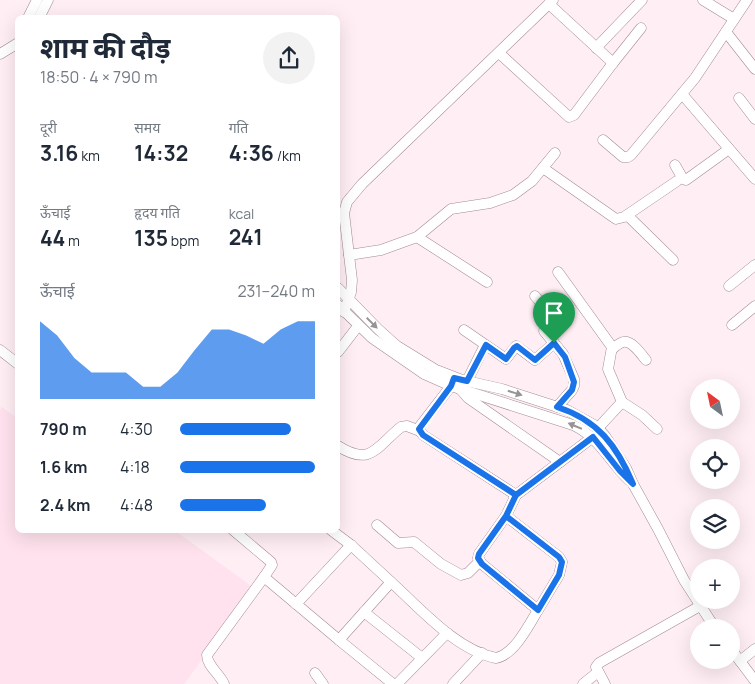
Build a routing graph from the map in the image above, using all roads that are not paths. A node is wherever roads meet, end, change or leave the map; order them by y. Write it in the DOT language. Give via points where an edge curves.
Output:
graph roads {
  1 [pos="37,0"];
  2 [pos="48,0"];
  3 [pos="642,0"];
  4 [pos="703,0"];
  5 [pos="747,0"];
  6 [pos="551,2"];
  7 [pos="30,15"];
  8 [pos="40,15"];
  9 [pos="734,19"];
  10 [pos="641,28"];
  11 [pos="726,32"];
  12 [pos="15,45"];
  13 [pos="596,48"];
  14 [pos="499,53"];
  15 [pos="0,54"];
  16 [pos="613,64"];
  17 [pos="755,70"];
  18 [pos="682,94"];
  19 [pos="739,98"];
  20 [pos="755,119"];
  21 [pos="603,140"];
  22 [pos="729,149"];
  23 [pos="555,154"];
  24 [pos="675,165"];
  25 [pos="542,168"];
  26 [pos="755,179"];
  27 [pos="677,181"];
  28 [pos="627,215"];
  29 [pos="418,237"];
  30 [pos="349,256"];
  31 [pos="674,260"];
  32 [pos="755,265"];
  33 [pos="558,272"];
  34 [pos="487,282"];
  35 [pos="729,286"];
  36 [pos="340,290"];
  37 [pos="535,296"];
  38 [pos="349,301"];
  39 [pos="755,306"];
  40 [pos="341,308"];
  41 [pos="732,324"];
  42 [pos="358,326"];
  43 [pos="464,330"];
  44 [pos="554,343"];
  45 [pos="486,345"];
  46 [pos="340,346"];
  47 [pos="612,349"];
  48 [pos="0,350"];
  49 [pos="646,360"];
  50 [pos="15,362"];
  51 [pos="458,383"];
  52 [pos="622,402"];
  53 [pos="557,407"];
  54 [pos="657,429"];
  55 [pos="420,431"];
  56 [pos="595,432"];
  57 [pos="340,447"];
  58 [pos="560,462"];
  59 [pos="516,495"];
  60 [pos="506,516"];
  61 [pos="377,525"];
  62 [pos="237,533"];
  63 [pos="335,533"];
  64 [pos="351,545"];
  65 [pos="480,561"];
  66 [pos="264,577"];
  67 [pos="391,582"];
  68 [pos="690,590"];
  69 [pos="296,604"];
  70 [pos="695,609"];
  71 [pos="538,610"];
  72 [pos="364,612"];
  73 [pos="447,633"];
  74 [pos="339,640"];
  75 [pos="755,650"];
  76 [pos="482,653"];
  77 [pos="422,658"];
  78 [pos="740,661"];
  79 [pos="598,672"];
  80 [pos="315,674"];
  81 [pos="755,681"];
  82 [pos="224,684"];
  83 [pos="323,684"];
  84 [pos="395,684"];
  85 [pos="453,684"];
  86 [pos="583,684"];
  87 [pos="605,684"];
  1 -- 7 [label="street"];
  2 -- 8 [label="street"];
  3 -- 13 [label="street"];
  4 -- 9 [label="street"];
  5 -- 9 [label="street"];
  6 -- 13 [label="street"];
  6 -- 14 [label="street"];
  9 -- 11 [label="street"];
  10 -- 16 [label="street"];
  11 -- 17 [label="street"];
  11 -- 18 [label="street"];
  12 -- 15 [label="street"];
  13 -- 16 [label="street"];
  14 -- 16 [label="street" via="569,117"];
  14 -- 30 [label="street" via="351,196 344,213"];
  18 -- 21 [label="street" via="628,157 623,157"];
  18 -- 22 [label="street"];
  19 -- 20 [label="street"];
  22 -- 24 [label="street" via="686,180"];
  22 -- 26 [label="street"];
  23 -- 25 [label="street"];
  25 -- 28 [label="street" via="612,217 619,219"];
  25 -- 29 [label="street" via="532,181 513,195 451,209"];
  27 -- 28 [label="street"];
  28 -- 31 [label="street"];
  29 -- 30 [label="street" via="381,250"];
  29 -- 34 [label="street"];
  30 -- 38 [label="street" via="352,280"];
  32 -- 35 [label="street"];
  33 -- 47 [label="street"];
  36 -- 38 [label="street"];
  37 -- 44 [label="street" via="548,312 544,331"];
  38 -- 40 [label="street"];
  38 -- 51 [label="street, one-way" via="397,346"];
  39 -- 41 [label="street"];
  40 -- 42 [label="street"];
  42 -- 46 [label="street"];
  42 -- 51 [label="street" via="424,374"];
  43 -- 45 [label="street"];
  44 -- 45 [label="street" via="535,360 517,346 506,359"];
  44 -- 53 [label="street" via="565,357 574,382 572,390"];
  45 -- 51 [label="street"];
  47 -- 49 [label="street" via="626,342"];
  47 -- 52 [label="street" via="608,369"];
  48 -- 50 [label="street"];
  51 -- 53 [label="street, one-way" via="502,389"];
  51 -- 55 [label="street" via="420,426"];
  56 -- 51 [label="street, one-way"];
  51 -- 58 [label="street" via="468,398"];
  52 -- 54 [label="street"];
  52 -- 56 [label="street"];
  53 -- 56 [label="street" via="585,419"];
  55 -- 57 [label="street" via="401,427 364,456"];
  55 -- 59 [label="street"];
  56 -- 58 [label="street"];
  56 -- 68 [label="street" via="620,471 633,484"];
  58 -- 59 [label="street"];
  59 -- 60 [label="street"];
  60 -- 65 [label="street" via="479,554"];
  60 -- 71 [label="street" via="562,562 559,575"];
  61 -- 65 [label="street" via="398,543 414,542 461,575 468,573"];
  62 -- 66 [label="street" via="272,563"];
  63 -- 64 [label="street"];
  64 -- 67 [label="street"];
  64 -- 69 [label="street"];
  65 -- 71 [label="street"];
  66 -- 69 [label="street"];
  66 -- 82 [label="street" via="208,655 208,662"];
  67 -- 72 [label="street"];
  67 -- 73 [label="street"];
  69 -- 74 [label="street"];
  70 -- 79 [label="street" via="599,663 596,667"];
  71 -- 76 [label="street" via="516,644 505,654 496,658"];
  72 -- 74 [label="street"];
  72 -- 77 [label="street"];
  73 -- 76 [label="street"];
  73 -- 77 [label="street"];
  74 -- 84 [label="street"];
  75 -- 78 [label="street"];
  76 -- 85 [label="street"];
  77 -- 84 [label="street"];
  78 -- 81 [label="street"];
  79 -- 86 [label="street"];
  79 -- 87 [label="street"];
  80 -- 83 [label="street"];
}
